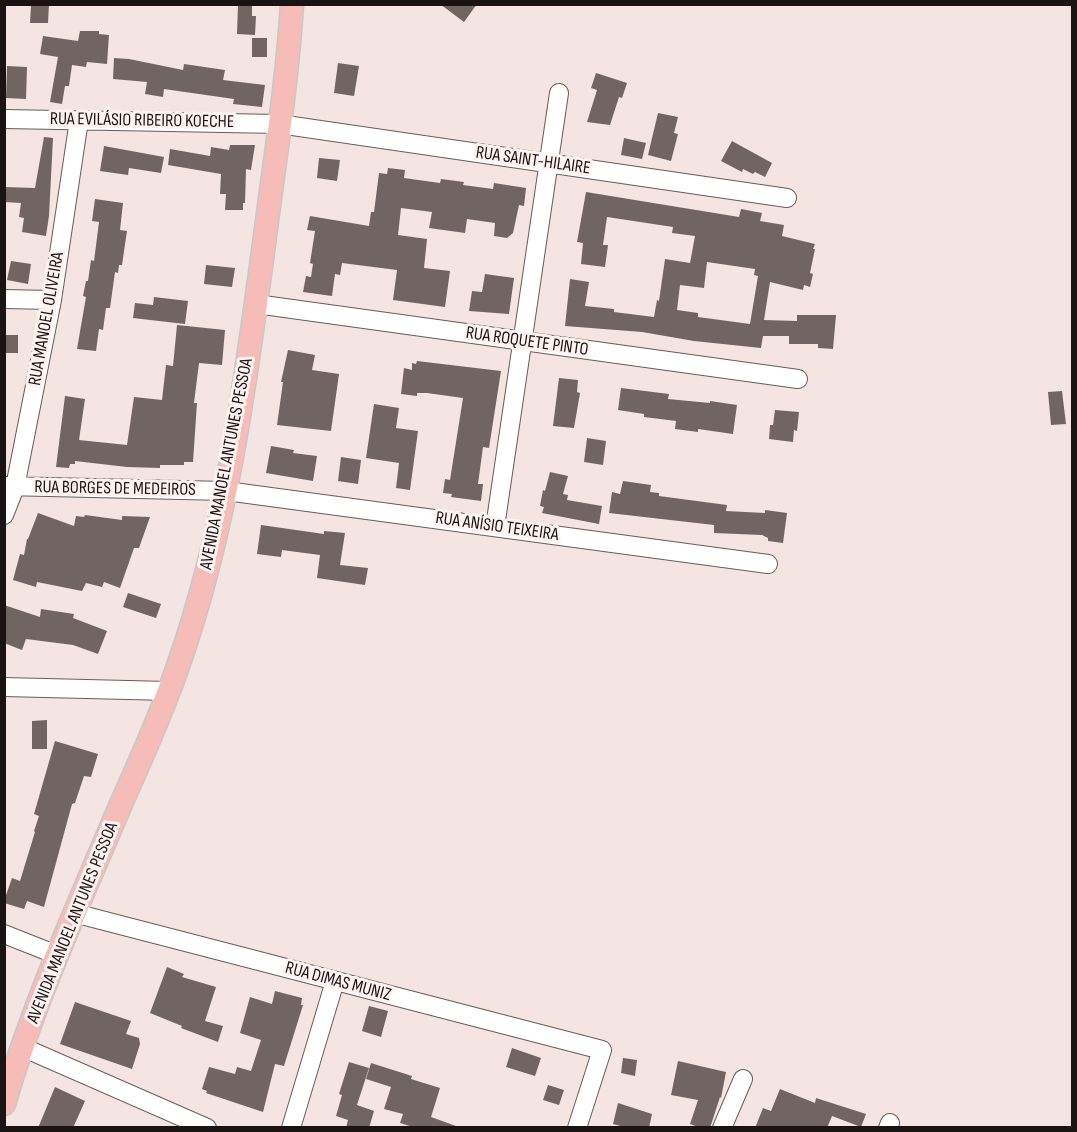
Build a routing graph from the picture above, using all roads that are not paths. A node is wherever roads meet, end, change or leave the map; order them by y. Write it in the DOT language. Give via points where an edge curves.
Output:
graph roads {
  1 [pos="292,4"];
  2 [pos="559,93"];
  3 [pos="4,119"];
  4 [pos="79,120"];
  5 [pos="279,123"];
  6 [pos="549,163"];
  7 [pos="787,198"];
  8 [pos="4,299"];
  9 [pos="52,300"];
  10 [pos="256,304"];
  11 [pos="523,341"];
  12 [pos="798,379"];
  13 [pos="10,487"];
  14 [pos="226,491"];
  15 [pos="4,515"];
  16 [pos="495,527"];
  17 [pos="768,564"];
  18 [pos="4,687"];
  19 [pos="169,691"];
  20 [pos="74,913"];
  21 [pos="4,934"];
  22 [pos="57,955"];
  23 [pos="335,981"];
  24 [pos="22,1047"];
  25 [pos="743,1079"];
  26 [pos="4,1104"];
  27 [pos="207,1128"];
  28 [pos="291,1128"];
  29 [pos="577,1128"];
  30 [pos="722,1128"];
  1 -- 5 [label="main road, AVENIDA MANOEL ANTUNES PESSOA"];
  2 -- 6 [label="street"];
  3 -- 4 [label="street, RUA EVILÁSIO RIBEIRO KOECHE"];
  4 -- 5 [label="street, RUA EVILÁSIO RIBEIRO KOECHE"];
  4 -- 9 [label="street, RUA MANOEL OLIVEIRA"];
  5 -- 6 [label="street, RUA SAINT-HILAIRE"];
  5 -- 10 [label="main road, AVENIDA MANOEL ANTUNES PESSOA"];
  6 -- 7 [label="street, RUA SAINT-HILAIRE"];
  6 -- 11 [label="street"];
  8 -- 9 [label="street"];
  9 -- 13 [label="street, RUA MANOEL OLIVEIRA"];
  10 -- 11 [label="street, RUA ROQUETE PINTO"];
  10 -- 14 [label="main road, AVENIDA MANOEL ANTUNES PESSOA"];
  11 -- 12 [label="street, RUA ROQUETE PINTO"];
  11 -- 16 [label="street"];
  13 -- 14 [label="street, RUA BORGES DE MEDEIROS"];
  13 -- 15 [label="street, RUA MANOEL OLIVEIRA"];
  14 -- 16 [label="street, RUA ANÍSIO TEIXEIRA"];
  14 -- 19 [label="main road, AVENIDA MANOEL ANTUNES PESSOA" via="209,568"];
  16 -- 17 [label="street, RUA ANÍSIO TEIXEIRA"];
  18 -- 19 [label="street"];
  19 -- 20 [label="main road, AVENIDA MANOEL ANTUNES PESSOA"];
  20 -- 22 [label="main road, AVENIDA MANOEL ANTUNES PESSOA"];
  20 -- 23 [label="street, RUA DIMAS MUNIZ"];
  21 -- 22 [label="street"];
  22 -- 24 [label="main road, AVENIDA MANOEL ANTUNES PESSOA"];
  23 -- 28 [label="street"];
  23 -- 29 [label="street, RUA DIMAS MUNIZ" via="602,1050"];
  24 -- 26 [label="main road, AVENIDA MANOEL ANTUNES PESSOA"];
  24 -- 27 [label="street"];
  25 -- 30 [label="street"];
}
